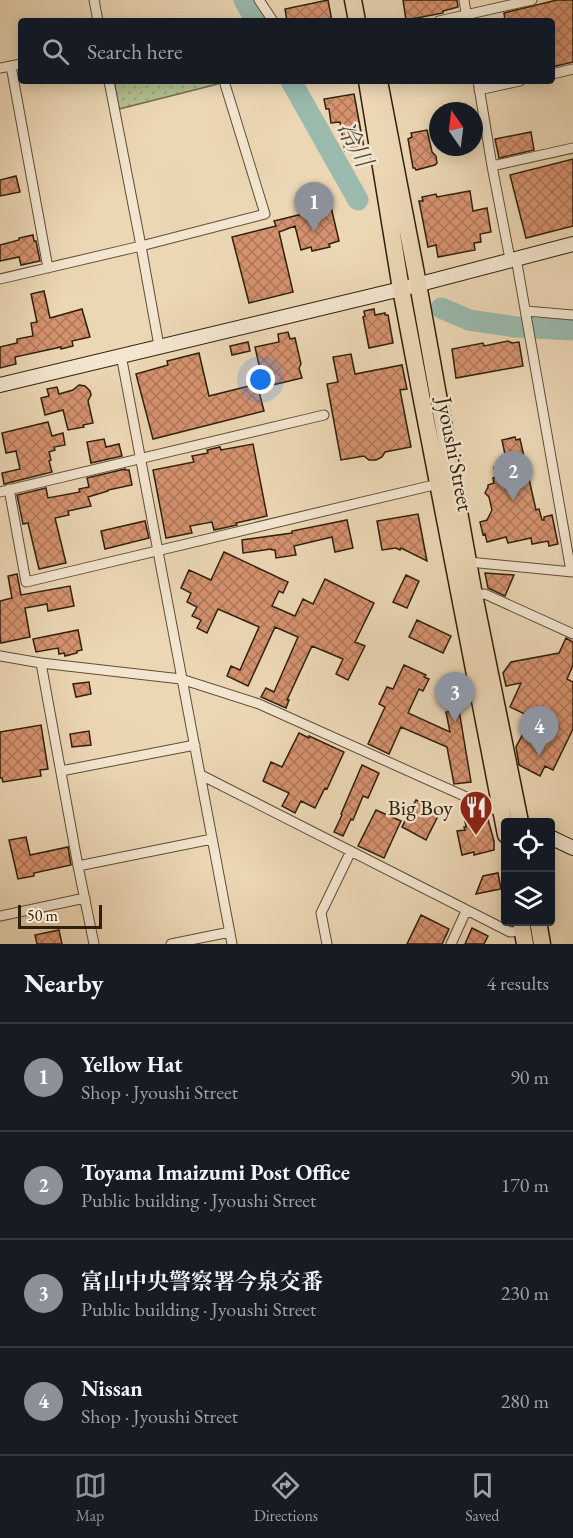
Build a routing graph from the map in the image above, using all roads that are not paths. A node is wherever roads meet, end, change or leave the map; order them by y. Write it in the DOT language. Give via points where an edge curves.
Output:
graph roads {
  1 [pos="94,0"];
  2 [pos="260,0"];
  3 [pos="353,0"];
  4 [pos="364,0"];
  5 [pos="464,0"];
  6 [pos="532,0"];
  7 [pos="97,18"];
  8 [pos="271,18"];
  9 [pos="356,18"];
  10 [pos="367,18"];
  11 [pos="467,18"];
  12 [pos="18,65"];
  13 [pos="10,66"];
  14 [pos="0,68"];
  15 [pos="573,69"];
  16 [pos="555,73"];
  17 [pos="110,84"];
  18 [pos="225,84"];
  19 [pos="367,84"];
  20 [pos="380,84"];
  21 [pos="495,84"];
  22 [pos="479,86"];
  23 [pos="573,148"];
  24 [pos="492,166"];
  25 [pos="573,243"];
  26 [pos="141,246"];
  27 [pos="513,259"];
  28 [pos="48,268"];
  29 [pos="0,279"];
  30 [pos="418,284"];
  31 [pos="401,289"];
  32 [pos="526,311"];
  33 [pos="573,315"];
  34 [pos="159,346"];
  35 [pos="121,355"];
  36 [pos="0,385"];
  37 [pos="324,415"];
  38 [pos="140,459"];
  39 [pos="438,484"];
  40 [pos="4,491"];
  41 [pos="158,550"];
  42 [pos="469,562"];
  43 [pos="572,572"];
  44 [pos="474,596"];
  45 [pos="573,634"];
  46 [pos="0,656"];
  47 [pos="41,663"];
  48 [pos="181,680"];
  49 [pos="195,745"];
  50 [pos="61,771"];
  51 [pos="201,775"];
  52 [pos="502,813"];
  53 [pos="503,818"];
  54 [pos="512,818"];
  55 [pos="519,818"];
  56 [pos="212,839"];
  57 [pos="555,839"];
  58 [pos="573,848"];
  59 [pos="351,851"];
  60 [pos="78,866"];
  61 [pos="85,898"];
  62 [pos="466,911"];
  63 [pos="0,916"];
  64 [pos="539,926"];
  65 [pos="230,932"];
  66 [pos="523,932"];
  67 [pos="94,944"];
  68 [pos="171,944"];
  69 [pos="232,944"];
  70 [pos="327,944"];
  71 [pos="451,944"];
  72 [pos="542,944"];
  1 -- 7 [label="street"];
  2 -- 8 [label="street"];
  3 -- 9 [label="highway"];
  4 -- 10 [label="highway"];
  5 -- 11 [label="street"];
  6 -- 11 [label="street"];
  12 -- 13 [label="street"];
  13 -- 14 [label="street"];
  13 -- 28 [label="street"];
  15 -- 16 [label="street"];
  17 -- 26 [label="street"];
  18 -- 26 [label="street" via="265,214"];
  19 -- 31 [label="highway, Jyoushi Street"];
  20 -- 30 [label="highway, Jyoushi Street"];
  21 -- 22 [label="street"];
  22 -- 24 [label="street"];
  23 -- 24 [label="street"];
  24 -- 27 [label="street"];
  25 -- 27 [label="street"];
  26 -- 28 [label="street"];
  26 -- 34 [label="street"];
  27 -- 30 [label="street"];
  27 -- 32 [label="street"];
  28 -- 29 [label="street"];
  30 -- 31 [label="street"];
  30 -- 42 [label="highway, Jyoushi Street"];
  31 -- 34 [label="street"];
  31 -- 39 [label="highway, Jyoushi Street"];
  32 -- 33 [label="street"];
  32 -- 43 [label="street"];
  34 -- 35 [label="street"];
  35 -- 36 [label="street"];
  35 -- 38 [label="street"];
  37 -- 38 [label="street"];
  38 -- 40 [label="street"];
  38 -- 41 [label="street"];
  39 -- 41 [label="street"];
  39 -- 52 [label="highway, Jyoushi Street"];
  40 -- 41 [label="street" via="26,582"];
  41 -- 48 [label="street"];
  42 -- 43 [label="street"];
  42 -- 44 [label="highway, Jyoushi Street"];
  44 -- 45 [label="street" via="485,594"];
  44 -- 55 [label="highway, Jyoushi Street"];
  46 -- 47 [label="street"];
  47 -- 48 [label="street"];
  47 -- 50 [label="street"];
  48 -- 49 [label="street"];
  48 -- 52 [label="street" via="259,704"];
  49 -- 50 [label="street"];
  49 -- 51 [label="street"];
  50 -- 60 [label="street"];
  51 -- 56 [label="street"];
  51 -- 59 [label="street"];
  52 -- 53 [label="highway, Jyoushi Street"];
  52 -- 54 [label="street"];
  56 -- 60 [label="street"];
  56 -- 65 [label="street"];
  57 -- 58 [label="street"];
  59 -- 62 [label="street"];
  59 -- 70 [label="street" via="321,913"];
  60 -- 61 [label="street"];
  61 -- 63 [label="street"];
  61 -- 67 [label="street"];
  62 -- 66 [label="street" via="510,932"];
  62 -- 71 [label="street"];
  64 -- 72 [label="highway"];
  65 -- 68 [label="street"];
  65 -- 69 [label="street"];
}
